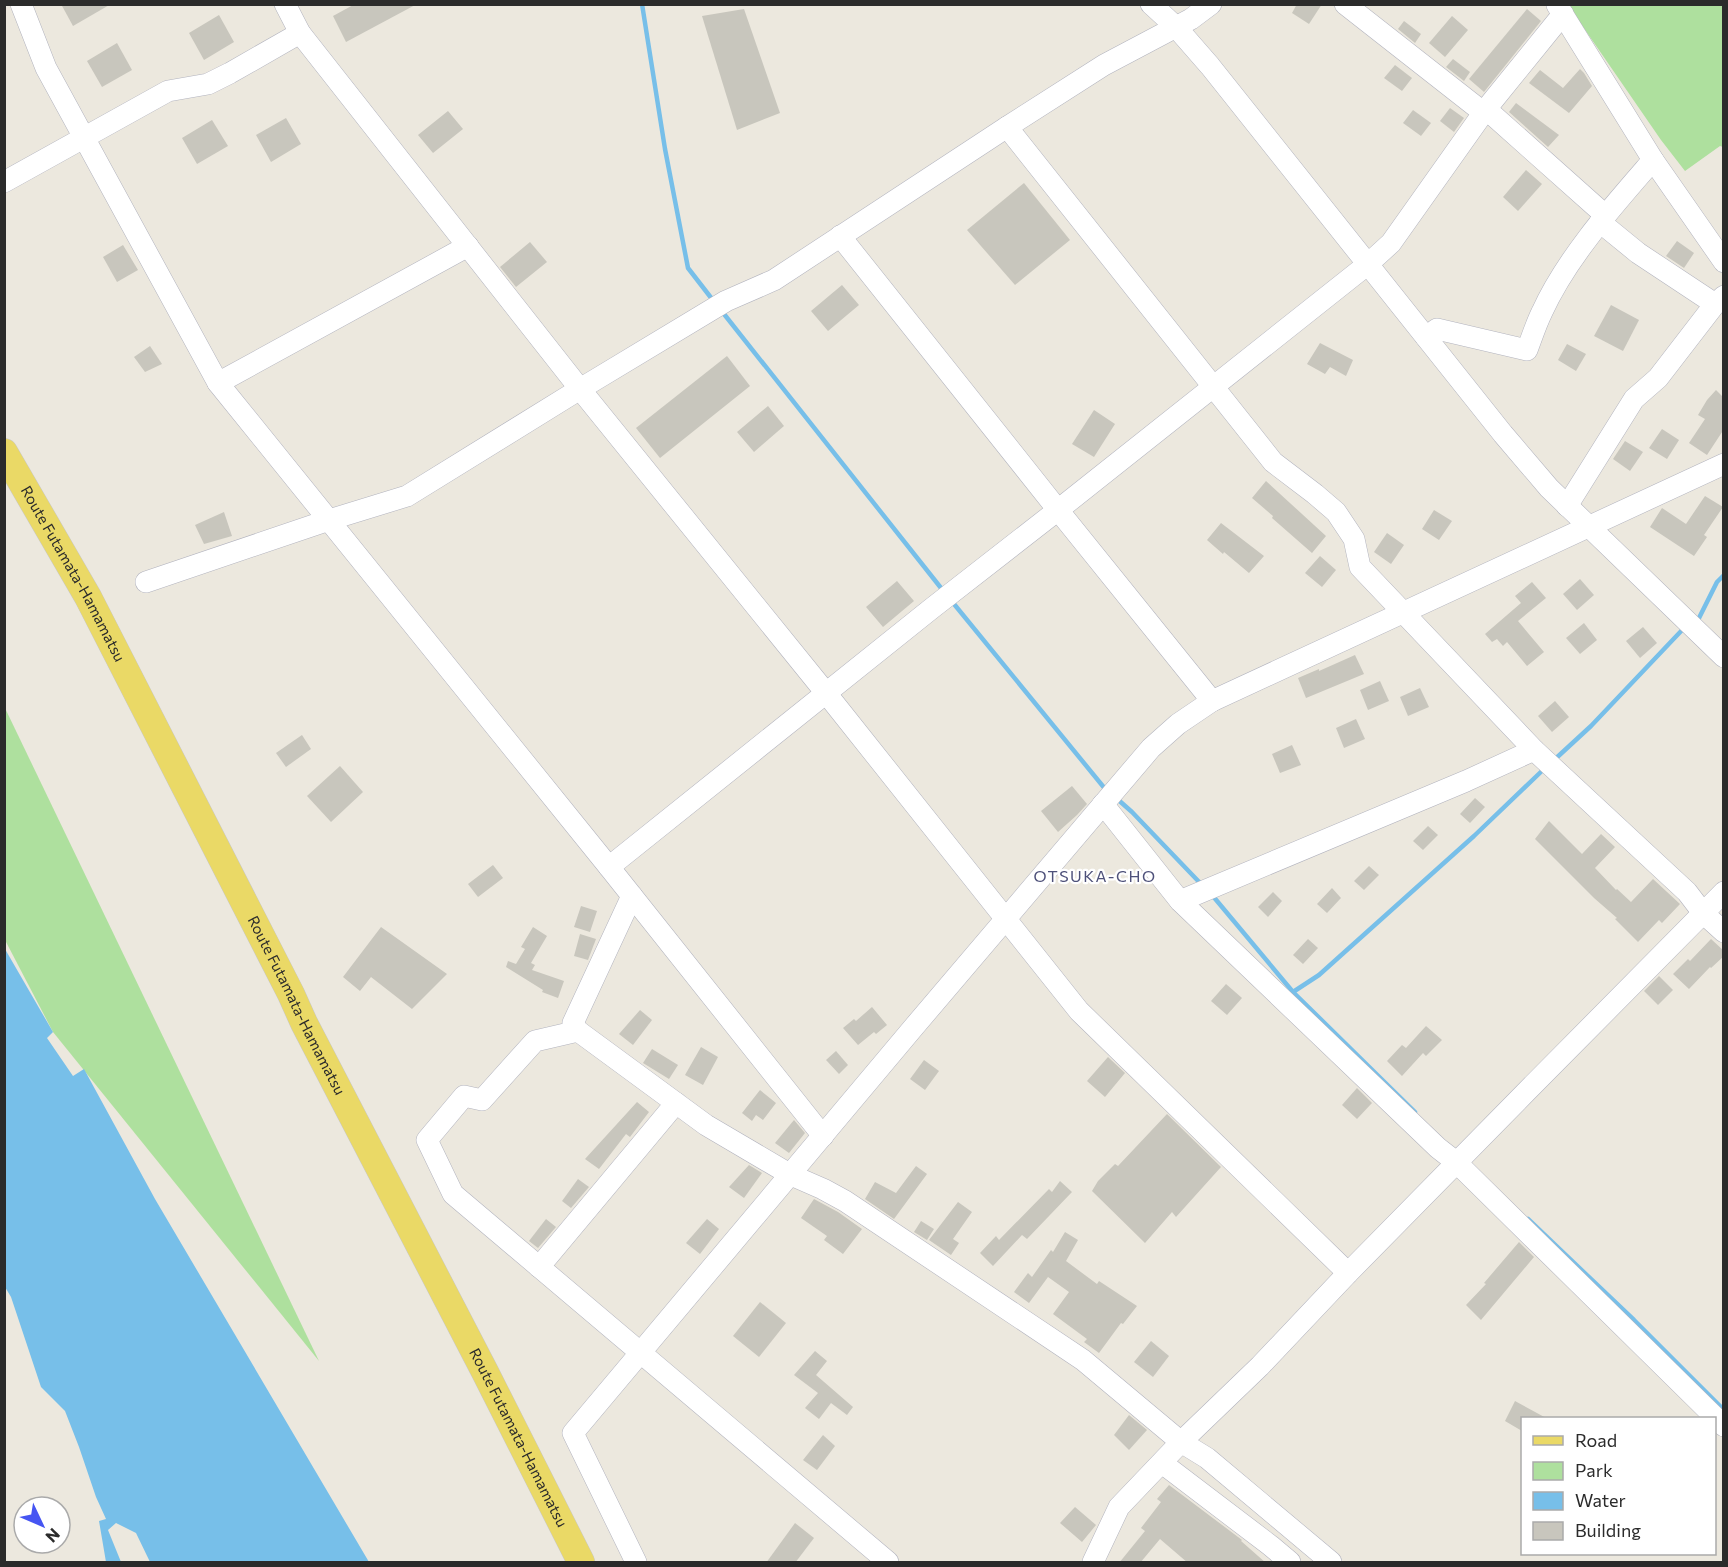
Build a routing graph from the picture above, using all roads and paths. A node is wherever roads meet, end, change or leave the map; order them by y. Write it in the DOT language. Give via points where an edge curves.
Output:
graph roads {
  1 [pos="21,4"];
  2 [pos="285,4"];
  3 [pos="1152,4"];
  4 [pos="1211,4"];
  5 [pos="1345,4"];
  6 [pos="1560,9"];
  7 [pos="1176,27"];
  8 [pos="300,33"];
  9 [pos="1485,111"];
  10 [pos="1006,127"];
  11 [pos="84,139"];
  12 [pos="1653,160"];
  13 [pos="4,182"];
  14 [pos="1603,218"];
  15 [pos="840,236"];
  16 [pos="468,246"];
  17 [pos="1724,262"];
  18 [pos="1368,264"];
  19 [pos="1719,300"];
  20 [pos="1426,337"];
  21 [pos="218,383"];
  22 [pos="1212,387"];
  23 [pos="580,389"];
  24 [pos="4,452"];
  25 [pos="1724,464"];
  26 [pos="1567,506"];
  27 [pos="1058,510"];
  28 [pos="329,520"];
  29 [pos="1588,526"];
  30 [pos="146,582"];
  31 [pos="1402,612"];
  32 [pos="1724,657"];
  33 [pos="826,693"];
  34 [pos="1212,701"];
  35 [pos="1544,759"];
  36 [pos="1102,804"];
  37 [pos="609,867"];
  38 [pos="1724,892"];
  39 [pos="632,896"];
  40 [pos="1180,901"];
  41 [pos="1703,913"];
  42 [pos="1005,919"];
  43 [pos="1724,932"];
  44 [pos="578,1031"];
  45 [pos="676,1103"];
  46 [pos="823,1136"];
  47 [pos="1456,1162"];
  48 [pos="791,1175"];
  49 [pos="539,1268"];
  50 [pos="1348,1273"];
  51 [pos="641,1354"];
  52 [pos="1715,1417"];
  53 [pos="1181,1442"];
  54 [pos="1162,1463"];
  55 [pos="581,1563"];
  56 [pos="636,1563"];
  57 [pos="888,1563"];
  58 [pos="1093,1563"];
  59 [pos="1290,1563"];
  60 [pos="1331,1563"];
  1 -- 11 [label="street" via="46,68"];
  2 -- 8 [label="street"];
  3 -- 7 [label="street"];
  4 -- 7 [label="street"];
  5 -- 9 [label="street"];
  6 -- 9 [label="street"];
  6 -- 12 [label="street"];
  7 -- 10 [label="street" via="1104,65"];
  7 -- 18 [label="street"];
  8 -- 11 [label="street" via="208,84 168,91"];
  8 -- 16 [label="street"];
  9 -- 14 [label="street"];
  9 -- 18 [label="street" via="1391,243"];
  10 -- 15 [label="street"];
  10 -- 22 [label="street"];
  11 -- 13 [label="street"];
  11 -- 21 [label="street"];
  12 -- 14 [label="street"];
  12 -- 17 [label="street"];
  14 -- 19 [label="street" via="1638,253"];
  14 -- 20 [label="street" via="1552,293 1527,350 1437,329"];
  15 -- 23 [label="street" via="774,280 726,302"];
  15 -- 27 [label="street"];
  16 -- 21 [label="street"];
  16 -- 23 [label="street"];
  18 -- 20 [label="street"];
  18 -- 22 [label="street"];
  19 -- 26 [label="street" via="1658,378 1634,399"];
  20 -- 26 [label="street" via="1503,434"];
  21 -- 28 [label="street"];
  22 -- 27 [label="street"];
  22 -- 31 [label="street" via="1273,462 1336,512 1354,539 1360,567"];
  23 -- 28 [label="street" via="407,496"];
  23 -- 33 [label="street"];
  24 -- 55 [label="main road, Route Futamata-Hamamatsu" via="88,597"];
  25 -- 29 [label="street"];
  26 -- 29 [label="street"];
  27 -- 33 [label="street"];
  27 -- 34 [label="street"];
  28 -- 30 [label="street"];
  28 -- 37 [label="street"];
  29 -- 31 [label="street"];
  29 -- 32 [label="street"];
  31 -- 34 [label="street"];
  31 -- 35 [label="street"];
  33 -- 37 [label="street"];
  33 -- 42 [label="street"];
  34 -- 36 [label="street" via="1151,748"];
  35 -- 40 [label="street" via="1457,785"];
  35 -- 41 [label="street" via="1687,892"];
  36 -- 40 [label="street"];
  36 -- 42 [label="street"];
  37 -- 39 [label="street"];
  38 -- 41 [label="street"];
  39 -- 44 [label="street" via="573,1023"];
  39 -- 46 [label="street"];
  40 -- 47 [label="street"];
  41 -- 43 [label="street"];
  41 -- 47 [label="street"];
  42 -- 46 [label="street"];
  42 -- 50 [label="street" via="1079,1011"];
  44 -- 45 [label="street"];
  44 -- 49 [label="street" via="535,1041 482,1100 464,1096 427,1140 453,1194"];
  45 -- 48 [label="street"];
  45 -- 49 [label="street"];
  46 -- 48 [label="street"];
  47 -- 50 [label="street"];
  47 -- 52 [label="street"];
  48 -- 51 [label="street"];
  48 -- 53 [label="street" via="845,1201 1083,1360"];
  49 -- 51 [label="street"];
  50 -- 53 [label="street"];
  51 -- 56 [label="street" via="573,1434"];
  51 -- 57 [label="street"];
  53 -- 54 [label="street"];
  53 -- 60 [label="street" via="1207,1458"];
  54 -- 58 [label="street" via="1119,1507"];
  54 -- 59 [label="street"];
}
